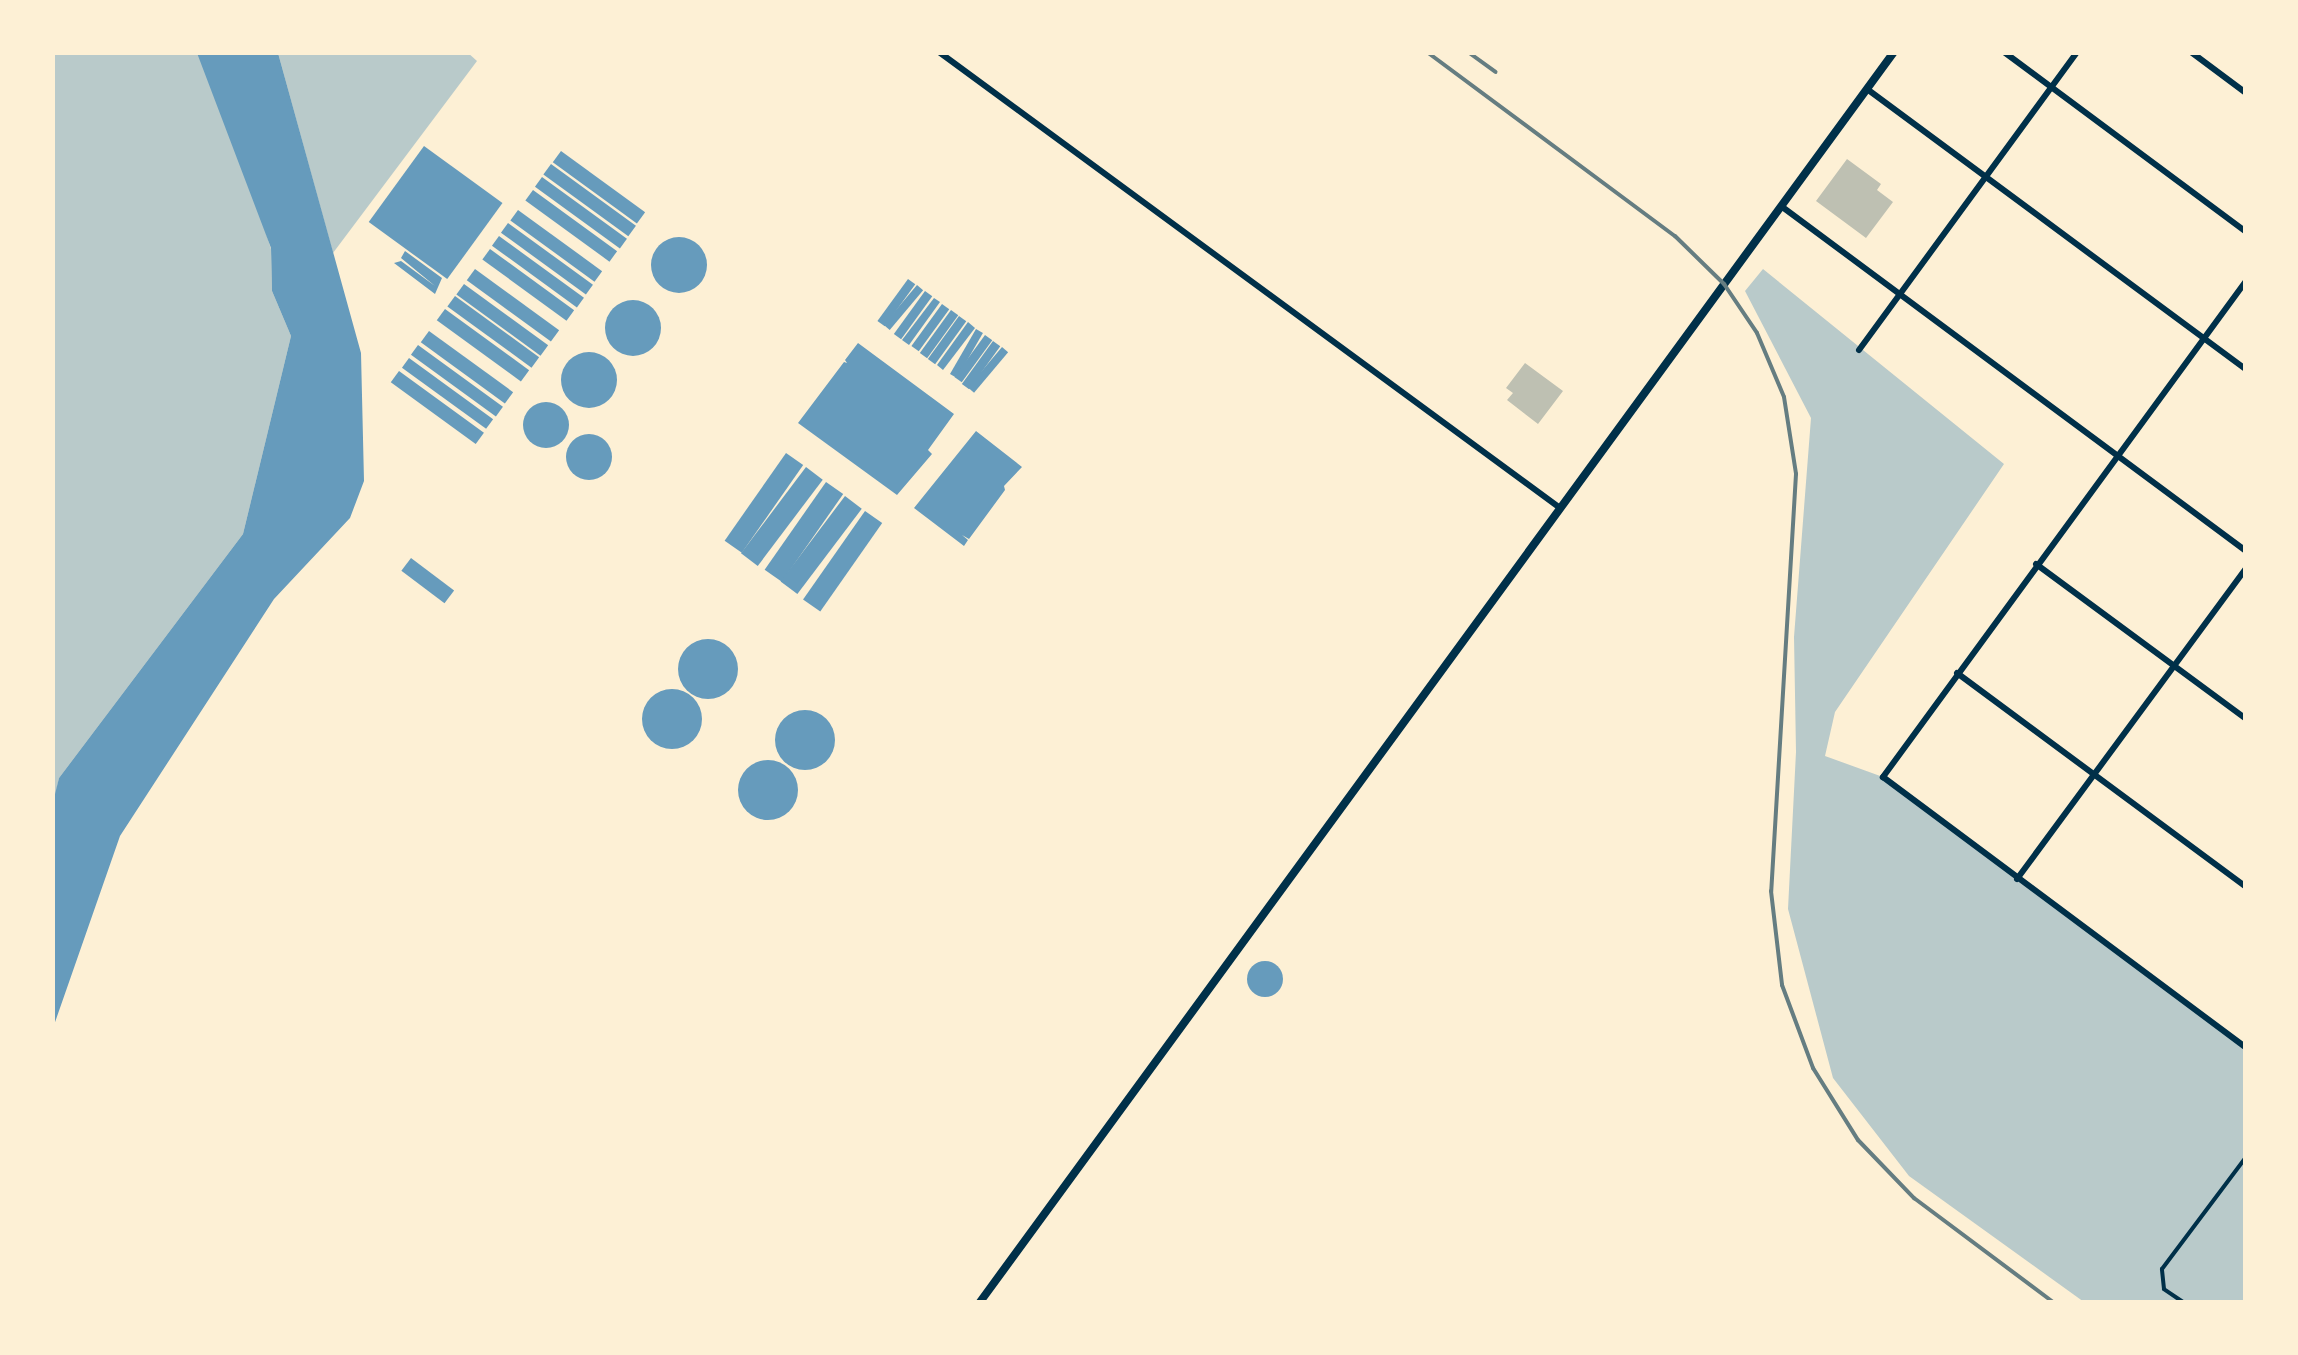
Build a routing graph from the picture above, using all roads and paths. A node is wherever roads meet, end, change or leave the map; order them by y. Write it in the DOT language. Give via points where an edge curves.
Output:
graph roads {
  1 [pos="939,52"];
  2 [pos="1894,52"];
  3 [pos="2004,52"];
  4 [pos="2077,52"];
  5 [pos="2191,52"];
  6 [pos="2051,87"];
  7 [pos="1867,89"];
  8 [pos="2246,92"];
  9 [pos="1986,177"];
  10 [pos="1781,206"];
  11 [pos="2246,232"];
  12 [pos="2246,281"];
  13 [pos="1900,294"];
  14 [pos="2204,338"];
  15 [pos="1859,350"];
  16 [pos="2246,369"];
  17 [pos="2118,455"];
  18 [pos="1560,508"];
  19 [pos="2246,551"];
  20 [pos="2036,564"];
  21 [pos="2246,568"];
  22 [pos="2173,666"];
  23 [pos="1957,673"];
  24 [pos="2246,719"];
  25 [pos="2093,774"];
  26 [pos="2017,878"];
  27 [pos="2246,887"];
  28 [pos="2246,1048"];
  29 [pos="2246,1157"];
  30 [pos="980,1302"];
  31 [pos="2183,1302"];
  1 -- 18 [label="street"];
  2 -- 7 [label="street"];
  3 -- 6 [label="street"];
  4 -- 6 [label="street"];
  5 -- 8 [label="street"];
  6 -- 9 [label="street"];
  6 -- 11 [label="street"];
  7 -- 9 [label="street"];
  7 -- 10 [label="street"];
  9 -- 13 [label="street"];
  9 -- 14 [label="street"];
  10 -- 13 [label="street"];
  10 -- 18 [label="street"];
  12 -- 14 [label="street"];
  13 -- 15 [label="street"];
  13 -- 17 [label="street"];
  14 -- 16 [label="street"];
  14 -- 17 [label="street"];
  17 -- 19 [label="street"];
  17 -- 20 [label="street"];
  18 -- 30 [label="street"];
  20 -- 22 [label="street"];
  20 -- 23 [label="street"];
  21 -- 22 [label="street"];
  22 -- 24 [label="street"];
  22 -- 25 [label="street"];
  23 -- 25 [label="street"];
  23 -- 26 [label="street" via="1883,777"];
  25 -- 26 [label="street"];
  25 -- 27 [label="street"];
  26 -- 28 [label="street"];
  29 -- 31 [label="lane" via="2162,1269 2164,1289"];
}
